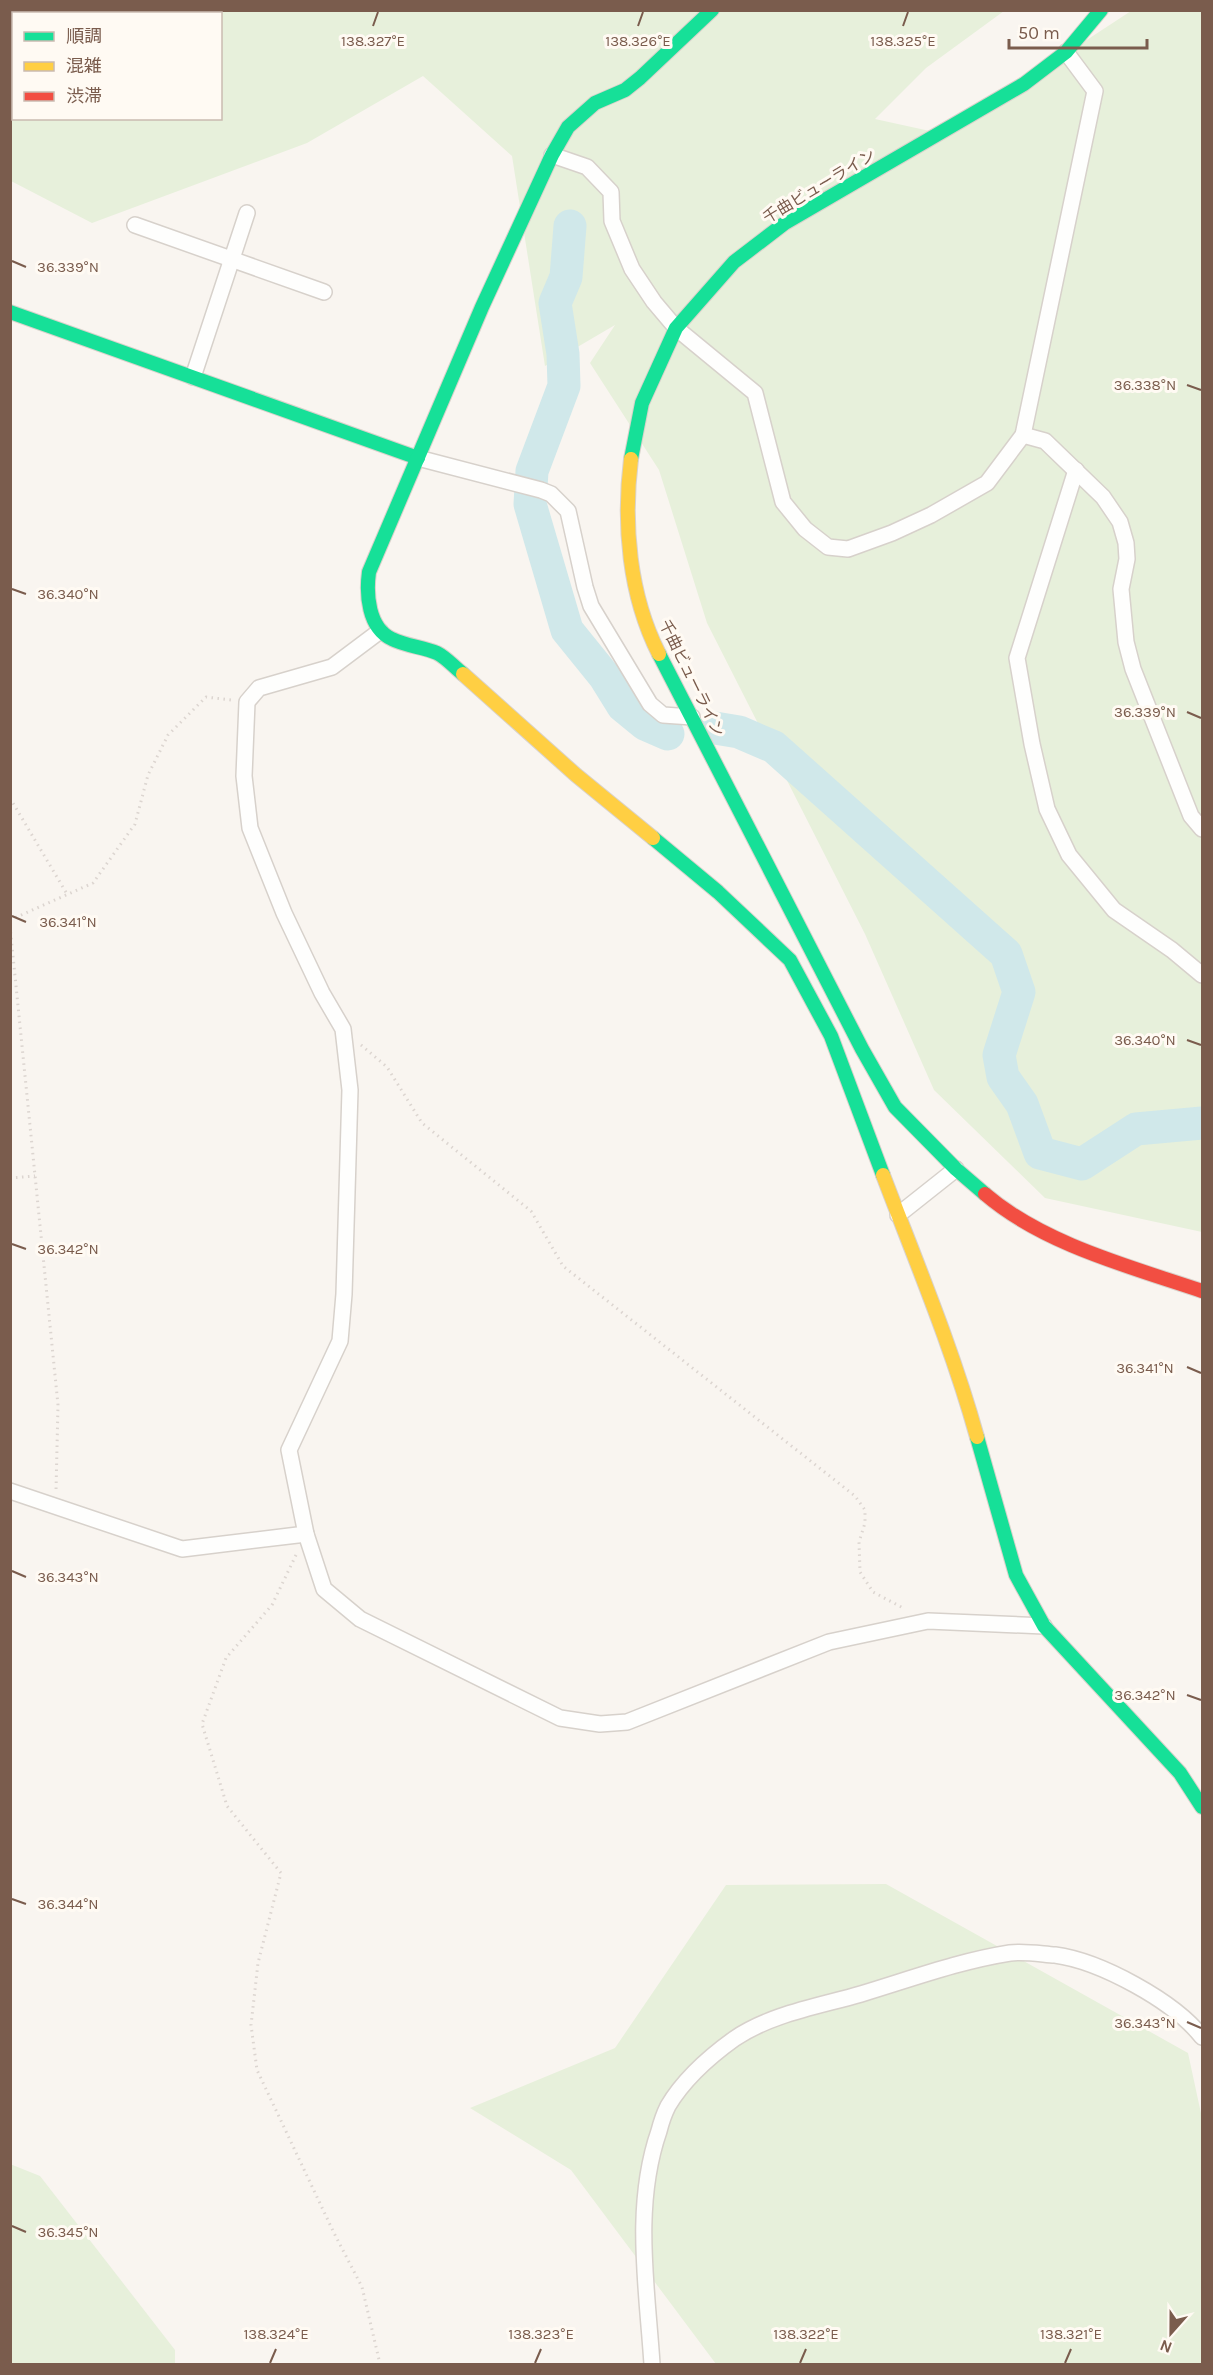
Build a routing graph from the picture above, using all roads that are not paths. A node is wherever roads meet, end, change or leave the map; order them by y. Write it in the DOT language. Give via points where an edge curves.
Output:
graph roads {
  1 [pos="712,10"];
  2 [pos="1101,10"];
  3 [pos="1066,52"];
  4 [pos="552,155"];
  5 [pos="247,213"];
  6 [pos="135,225"];
  7 [pos="232,258"];
  8 [pos="324,292"];
  9 [pos="10,312"];
  10 [pos="676,328"];
  11 [pos="193,377"];
  12 [pos="1023,435"];
  13 [pos="418,458"];
  14 [pos="1076,470"];
  15 [pos="380,631"];
  16 [pos="692,717"];
  17 [pos="1203,829"];
  18 [pos="1203,975"];
  19 [pos="956,1169"];
  20 [pos="898,1215"];
  21 [pos="1203,1291"];
  22 [pos="10,1491"];
  23 [pos="306,1534"];
  24 [pos="1044,1626"];
  25 [pos="1203,1807"];
  26 [pos="1203,2037"];
  27 [pos="652,2364"];
  1 -- 4 [label="street" via="640,78 581,115 568,127"];
  2 -- 3 [label="street, 千曲ビューライン"];
  3 -- 10 [label="street, 千曲ビューライン" via="1024,84 784,223 734,262"];
  3 -- 12 [label="street" via="1095,91"];
  4 -- 10 [label="street" via="587,167 611,192 612,221 632,269"];
  4 -- 13 [label="street"];
  5 -- 7 [label="street"];
  6 -- 7 [label="street"];
  7 -- 8 [label="street"];
  7 -- 11 [label="street"];
  9 -- 11 [label="street"];
  10 -- 12 [label="street" via="755,393 783,502 805,529 828,547 848,549 892,533 987,483"];
  10 -- 16 [label="street, 千曲ビューライン" via="642,403 631,460 626,522 638,597 653,642"];
  11 -- 13 [label="street"];
  12 -- 14 [label="street" via="1045,441"];
  13 -- 15 [label="street" via="369,572 369,605"];
  13 -- 16 [label="street" via="551,494 568,511 591,606 650,704 663,715"];
  14 -- 17 [label="street" via="1103,497 1120,522 1126,543 1121,589 1130,660 1191,816"];
  14 -- 18 [label="street" via="1017,658 1047,809 1069,855 1114,910"];
  15 -- 20 [label="street" via="391,639 439,654 576,775 718,892 790,960 831,1036"];
  15 -- 23 [label="street" via="332,667 259,688 247,702 244,776 250,828 285,913 342,1029 350,1090 340,1341 289,1450"];
  16 -- 19 [label="street, 千曲ビューライン" via="878,1078 895,1107"];
  19 -- 20 [label="street"];
  19 -- 21 [label="street, 千曲ビューライン" via="999,1206 1049,1234 1094,1255"];
  20 -- 24 [label="street" via="961,1379 1016,1575"];
  22 -- 23 [label="street" via="182,1549"];
  23 -- 24 [label="street" via="324,1589 360,1619 560,1718 600,1724 627,1722 829,1642 928,1621"];
  24 -- 25 [label="street" via="1180,1773"];
  26 -- 27 [label="street" via="1176,2012 1136,1986 1080,1960 1013,1953 967,1961 766,2022 735,2038 686,2080 667,2108 651,2154 643,2236"];
}
